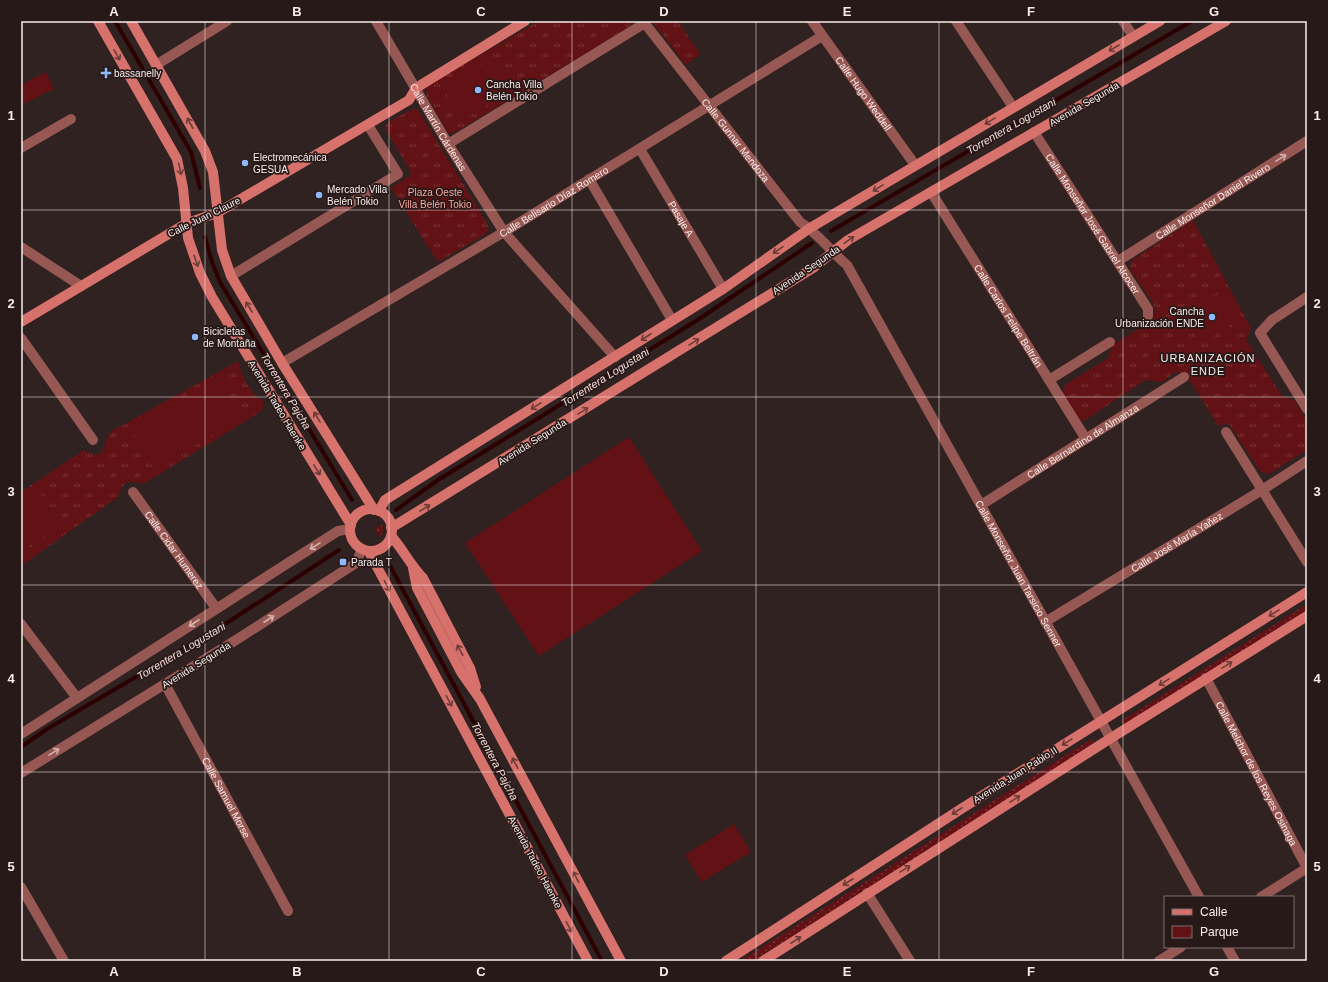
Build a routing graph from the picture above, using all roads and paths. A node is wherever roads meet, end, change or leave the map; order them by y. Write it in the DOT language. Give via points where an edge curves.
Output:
graph roads {
  1 [pos="98,21"];
  2 [pos="131,21"];
  3 [pos="227,21"];
  4 [pos="376,21"];
  5 [pos="525,21"];
  6 [pos="812,21"];
  7 [pos="956,21"];
  8 [pos="1123,21"];
  9 [pos="1160,21"];
  10 [pos="1226,21"];
  11 [pos="644,22"];
  12 [pos="822,36"];
  13 [pos="1133,36"];
  14 [pos="156,65"];
  15 [pos="416,88"];
  16 [pos="710,105"];
  17 [pos="1013,107"];
  18 [pos="71,119"];
  19 [pos="368,125"];
  20 [pos="1034,132"];
  21 [pos="1307,141"];
  22 [pos="448,144"];
  23 [pos="21,148"];
  24 [pos="640,149"];
  25 [pos="916,165"];
  26 [pos="589,179"];
  27 [pos="931,192"];
  28 [pos="217,213"];
  29 [pos="186,223"];
  30 [pos="810,228"];
  31 [pos="504,232"];
  32 [pos="21,247"];
  33 [pos="833,254"];
  34 [pos="1118,261"];
  35 [pos="231,276"];
  36 [pos="81,286"];
  37 [pos="723,289"];
  38 [pos="1307,297"];
  39 [pos="1148,316"];
  40 [pos="672,320"];
  41 [pos="21,322"];
  42 [pos="21,338"];
  43 [pos="1110,342"];
  44 [pos="615,357"];
  45 [pos="282,363"];
  46 [pos="1184,377"];
  47 [pos="1049,380"];
  48 [pos="1307,409"];
  49 [pos="1226,432"];
  50 [pos="1086,439"];
  51 [pos="93,440"];
  52 [pos="1307,461"];
  53 [pos="1262,490"];
  54 [pos="133,492"];
  55 [pos="981,504"];
  56 [pos="377,511"];
  57 [pos="350,527"];
  58 [pos="391,532"];
  59 [pos="365,551"];
  60 [pos="1307,562"];
  61 [pos="1307,592"];
  62 [pos="216,608"];
  63 [pos="1307,616"];
  64 [pos="1045,622"];
  65 [pos="21,624"];
  66 [pos="1206,678"];
  67 [pos="165,684"];
  68 [pos="77,698"];
  69 [pos="1100,721"];
  70 [pos="21,734"];
  71 [pos="1111,738"];
  72 [pos="21,773"];
  73 [pos="1307,868"];
  74 [pos="21,887"];
  75 [pos="867,893"];
  76 [pos="1198,896"];
  77 [pos="1263,896"];
  78 [pos="288,911"];
  79 [pos="1179,948"];
  80 [pos="1228,948"];
  81 [pos="64,961"];
  82 [pos="588,961"];
  83 [pos="622,961"];
  84 [pos="726,961"];
  85 [pos="763,961"];
  86 [pos="910,961"];
  87 [pos="1159,961"];
  88 [pos="1235,961"];
  1 -- 29 [label="main road, Avenida Tadeo Haenke, one-way" via="177,160"];
  2 -- 14 [label="main road"];
  3 -- 14 [label="street"];
  4 -- 15 [label="street, Calle Martín Cárdenas"];
  5 -- 15 [label="main road, Calle Juan Claure"];
  6 -- 12 [label="street, Calle Hugo Weddell"];
  7 -- 17 [label="street"];
  8 -- 13 [label="street"];
  9 -- 13 [label="main road"];
  10 -- 20 [label="main road, Avenida Segunda"];
  11 -- 16 [label="street, Calle Gunnar Mendoza"];
  11 -- 22 [label="street"];
  12 -- 16 [label="street, Calle Belisario Díaz Romero"];
  12 -- 25 [label="street, Calle Hugo Weddell"];
  13 -- 17 [label="main road, one-way"];
  28 -- 14 [label="main road, one-way" via="213,172 206,151"];
  15 -- 19 [label="main road, Calle Juan Claure" via="409,100"];
  15 -- 22 [label="street, Calle Martín Cárdenas"];
  16 -- 24 [label="street, Calle Belisario Díaz Romero"];
  16 -- 30 [label="street, Calle Gunnar Mendoza" via="800,222"];
  17 -- 25 [label="main road, one-way"];
  18 -- 23 [label="street"];
  19 -- 28 [label="main road, Calle Juan Claure"];
  19 -- 35 [label="street" via="398,174"];
  20 -- 27 [label="main road, Avenida Segunda"];
  20 -- 34 [label="street, Calle Monseñor José Gabriel Alcocer"];
  34 -- 21 [label="street, Calle Monseñor Daniel Rivero, one-way"];
  22 -- 31 [label="street, Calle Martín Cárdenas"];
  24 -- 26 [label="street, Calle Belisario Díaz Romero"];
  24 -- 37 [label="street, Pasaje A"];
  25 -- 30 [label="main road, one-way"];
  26 -- 31 [label="street, Calle Belisario Díaz Romero"];
  26 -- 40 [label="street"];
  33 -- 27 [label="main road, Avenida Segunda, one-way" via="848,240"];
  27 -- 47 [label="street, Calle Carlos Felipe Beltrán"];
  28 -- 29 [label="main road, Calle Juan Claure"];
  28 -- 35 [label="main road" via="222,250"];
  29 -- 36 [label="main road, Calle Juan Claure"];
  29 -- 57 [label="main road, Avenida Tadeo Haenke, one-way" via="195,259 212,297"];
  30 -- 33 [label="street, Calle Gunnar Mendoza"];
  30 -- 37 [label="main road, one-way"];
  31 -- 44 [label="street, Calle Martín Cárdenas"];
  31 -- 45 [label="street, Calle Belisario Díaz Romero"];
  32 -- 36 [label="street"];
  33 -- 55 [label="street, Calle Monseñor Juan Tarsicio Senner" via="847,265"];
  58 -- 33 [label="main road, Avenida Segunda, one-way"];
  34 -- 39 [label="street, Calle Monseñor José Gabriel Alcocer" via="1148,309"];
  45 -- 35 [label="main road, one-way"];
  36 -- 41 [label="main road, Calle Juan Claure"];
  37 -- 40 [label="main road"];
  38 -- 48 [label="street" via="1272,320 1260,333"];
  40 -- 44 [label="main road, one-way"];
  42 -- 51 [label="street"];
  43 -- 47 [label="street"];
  44 -- 56 [label="main road, one-way" via="385,500"];
  56 -- 45 [label="main road, one-way"];
  46 -- 50 [label="street, Calle Bernardino de Almanza"];
  47 -- 50 [label="street, Calle Carlos Felipe Beltrán"];
  49 -- 53 [label="street"];
  50 -- 55 [label="street, Calle Bernardino de Almanza"];
  52 -- 53 [label="street, Calle José María Yañez"];
  53 -- 60 [label="street"];
  53 -- 64 [label="street, Calle José María Yañez"];
  54 -- 62 [label="street, Calle Cidar Humerez"];
  55 -- 64 [label="street, Calle Monseñor Juan Tarsicio Senner"];
  56 -- 57 [label="main road" via="364,510"];
  56 -- 58 [label="main road" via="388,518"];
  57 -- 59 [label="main road" via="353,541"];
  57 -- 62 [label="street, one-way" via="338,531"];
  58 -- 59 [label="main road" via="389,541 381,548"];
  83 -- 58 [label="main road, one-way" via="480,699 470,668 423,578 413,568"];
  67 -- 59 [label="street, Avenida Segunda, one-way" via="356,563"];
  59 -- 82 [label="main road, Avenida Tadeo Haenke, one-way"];
  61 -- 69 [label="main road, Avenida Juan Pablo II, one-way"];
  62 -- 68 [label="street, one-way"];
  66 -- 63 [label="main road, Avenida Juan Pablo II, one-way"];
  64 -- 69 [label="street, Calle Monseñor Juan Tarsicio Senner"];
  65 -- 68 [label="street"];
  66 -- 71 [label="main road, Avenida Juan Pablo II"];
  66 -- 73 [label="street, Calle Melchor de los Reyes Osinaga"];
  72 -- 67 [label="street, Avenida Segunda, one-way"];
  67 -- 78 [label="street, Calle Samuel Morse"];
  68 -- 70 [label="street"];
  69 -- 71 [label="street, Calle Monseñor Juan Tarsicio Senner"];
  69 -- 84 [label="main road, Avenida Juan Pablo II, one-way"];
  75 -- 71 [label="main road, Avenida Juan Pablo II, one-way"];
  71 -- 76 [label="street, Calle Monseñor Juan Tarsicio Senner"];
  73 -- 77 [label="street"];
  74 -- 81 [label="street"];
  85 -- 75 [label="main road, Avenida Juan Pablo II, one-way"];
  75 -- 86 [label="street"];
  79 -- 87 [label="street"];
  80 -- 88 [label="street"];
}
